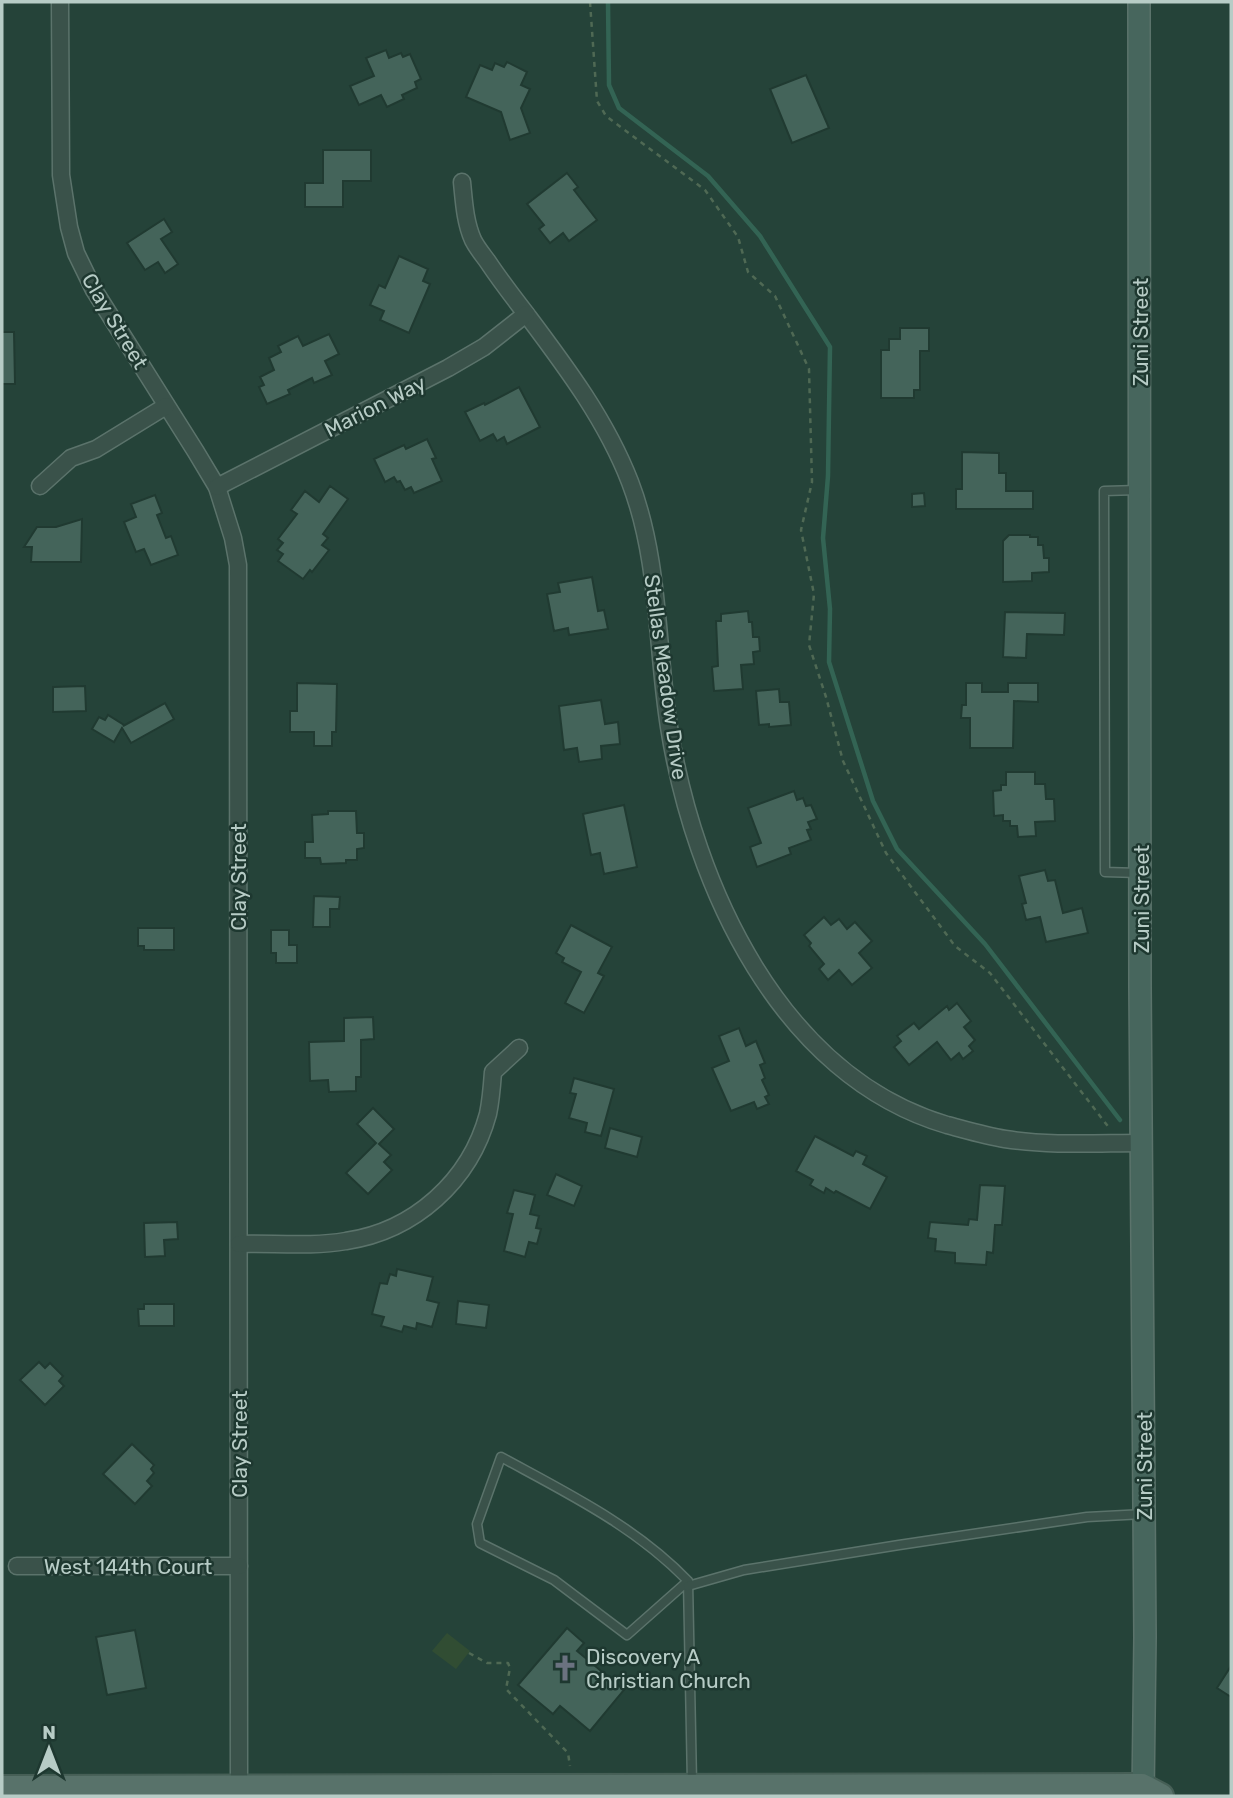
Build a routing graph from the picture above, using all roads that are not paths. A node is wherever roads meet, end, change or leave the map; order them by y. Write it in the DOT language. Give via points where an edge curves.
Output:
graph roads {
  1 [pos="60,2"];
  2 [pos="1139,2"];
  3 [pos="462,182"];
  4 [pos="526,314"];
  5 [pos="166,406"];
  6 [pos="40,486"];
  7 [pos="217,488"];
  8 [pos="1141,490"];
  9 [pos="1141,873"];
  10 [pos="519,1048"];
  11 [pos="1142,1143"];
  12 [pos="239,1244"];
  13 [pos="1144,1514"];
  14 [pos="17,1566"];
  15 [pos="239,1566"];
  16 [pos="688,1583"];
  17 [pos="2,1788"];
  18 [pos="692,1791"];
  19 [pos="239,1792"];
  20 [pos="1149,1793"];
  1 -- 5 [label="street, Clay Street" via="61,175 69,227 94,290"];
  2 -- 8 [label="street, Zuni Street"];
  3 -- 4 [label="street, Stellas Meadow Drive" via="474,241"];
  4 -- 7 [label="street, Marion Way" via="448,368"];
  4 -- 11 [label="street, Stellas Meadow Drive" via="603,425 629,481 656,595 669,726 686,807 724,909 780,1005 852,1077 917,1114 1005,1139"];
  5 -- 6 [label="street" via="96,449 71,458"];
  5 -- 7 [label="street, Clay Street"];
  7 -- 12 [label="street, Clay Street" via="237,565"];
  8 -- 9 [label="street, Zuni Street"];
  8 -- 9 [label="lane" via="1104,491 1105,872"];
  9 -- 11 [label="street, Zuni Street"];
  10 -- 12 [label="street" via="493,1072 488,1113 463,1169 420,1213 383,1232 343,1242"];
  11 -- 13 [label="street, Zuni Street"];
  12 -- 15 [label="street, Clay Street"];
  13 -- 16 [label="lane" via="1087,1517 898,1545"];
  13 -- 20 [label="street, Zuni Street"];
  14 -- 15 [label="street, West 144th Court"];
  15 -- 19 [label="street, Clay Street"];
  16 -- 16 [label="lane" via="666,1558 597,1509 501,1457 477,1524 480,1543 554,1580 627,1635"];
  16 -- 18 [label="lane"];
  17 -- 19 [label="main road"];
  18 -- 19 [label="main road"];
  18 -- 20 [label="main road"];
}
